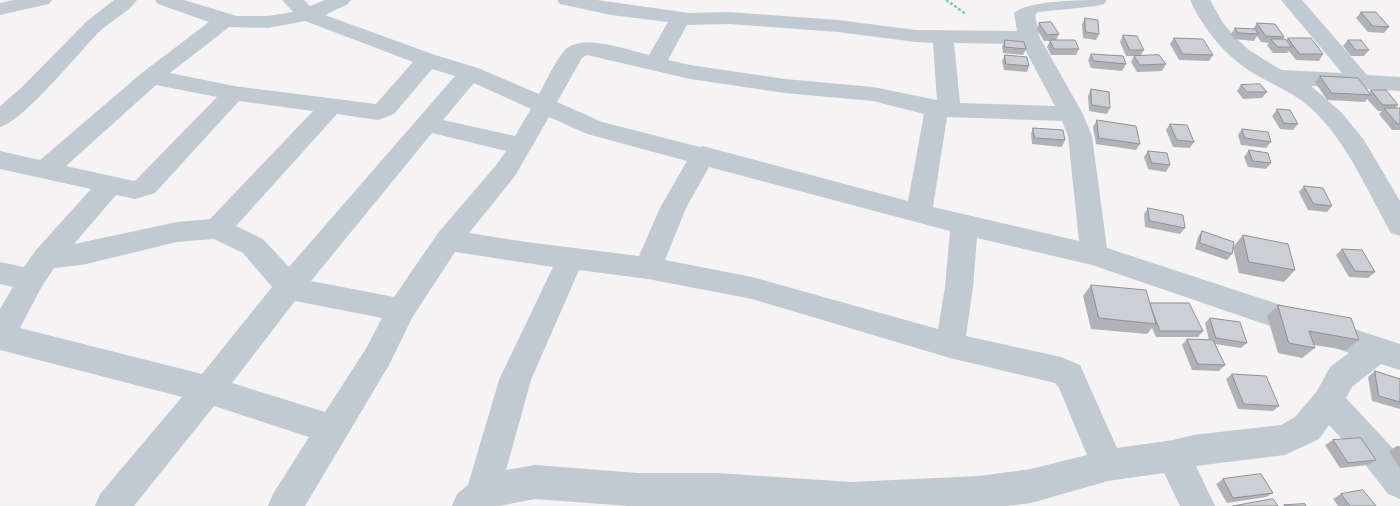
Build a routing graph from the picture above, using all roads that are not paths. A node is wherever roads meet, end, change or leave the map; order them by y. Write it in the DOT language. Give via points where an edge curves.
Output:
graph roads {
  1 [pos="42,0"];
  2 [pos="127,0"];
  3 [pos="165,0"];
  4 [pos="341,0"];
  5 [pos="567,0"];
  6 [pos="780,0"];
  7 [pos="1092,0"];
  8 [pos="1097,0"];
  9 [pos="1200,0"];
  10 [pos="1291,0"];
  11 [pos="9,7"];
  12 [pos="300,8"];
  13 [pos="681,18"];
  14 [pos="225,20"];
  15 [pos="0,21"];
  16 [pos="781,22"];
  17 [pos="943,36"];
  18 [pos="1029,38"];
  19 [pos="427,60"];
  20 [pos="655,64"];
  21 [pos="470,73"];
  22 [pos="151,77"];
  23 [pos="1280,77"];
  24 [pos="1361,82"];
  25 [pos="1400,84"];
  26 [pos="234,93"];
  27 [pos="545,106"];
  28 [pos="330,107"];
  29 [pos="943,109"];
  30 [pos="1071,114"];
  31 [pos="0,119"];
  32 [pos="426,124"];
  33 [pos="521,146"];
  34 [pos="702,155"];
  35 [pos="0,160"];
  36 [pos="46,169"];
  37 [pos="110,185"];
  38 [pos="919,214"];
  39 [pos="964,225"];
  40 [pos="1400,226"];
  41 [pos="217,229"];
  42 [pos="448,240"];
  43 [pos="1094,255"];
  44 [pos="571,258"];
  45 [pos="648,268"];
  46 [pos="39,269"];
  47 [pos="0,273"];
  48 [pos="288,288"];
  49 [pos="401,310"];
  50 [pos="0,337"];
  51 [pos="950,345"];
  52 [pos="1388,354"];
  53 [pos="208,390"];
  54 [pos="1328,401"];
  55 [pos="331,429"];
  56 [pos="1173,456"];
  57 [pos="1108,466"];
  58 [pos="1400,482"];
  59 [pos="1035,496"];
  60 [pos="717,498"];
  61 [pos="475,501"];
  62 [pos="112,506"];
  63 [pos="285,506"];
  64 [pos="1198,506"];
  1 -- 11 [label="street"];
  2 -- 31 [label="street" via="93,26"];
  3 -- 14 [label="street"];
  4 -- 12 [label="street"];
  5 -- 13 [label="street"];
  6 -- 16 [label="street"];
  7 -- 8 [label="street"];
  7 -- 18 [label="street" via="1032,7 1024,13"];
  9 -- 23 [label="street" via="1227,44 1250,62"];
  10 -- 24 [label="street"];
  11 -- 15 [label="street"];
  12 -- 14 [label="street" via="254,22"];
  12 -- 19 [label="street"];
  13 -- 16 [label="street"];
  13 -- 20 [label="street"];
  14 -- 22 [label="street"];
  16 -- 17 [label="street"];
  17 -- 18 [label="street"];
  17 -- 29 [label="street"];
  18 -- 30 [label="street"];
  19 -- 21 [label="street"];
  19 -- 28 [label="street" via="386,109 378,112"];
  20 -- 27 [label="street" via="590,48 581,49 573,54"];
  20 -- 29 [label="street" via="785,86 873,94"];
  21 -- 27 [label="street"];
  21 -- 32 [label="street"];
  22 -- 26 [label="street"];
  22 -- 36 [label="street"];
  23 -- 24 [label="street"];
  23 -- 40 [label="street" via="1321,104 1347,135"];
  24 -- 25 [label="street"];
  26 -- 28 [label="street"];
  26 -- 37 [label="street" via="146,186 135,190"];
  27 -- 33 [label="street"];
  27 -- 34 [label="street" via="595,128"];
  28 -- 41 [label="street"];
  29 -- 30 [label="street"];
  29 -- 38 [label="street"];
  30 -- 43 [label="street" via="1080,136"];
  32 -- 33 [label="street"];
  32 -- 48 [label="street"];
  33 -- 42 [label="street" via="506,170"];
  34 -- 38 [label="street"];
  34 -- 45 [label="street" via="673,208"];
  35 -- 36 [label="street"];
  36 -- 37 [label="street"];
  37 -- 46 [label="street"];
  38 -- 39 [label="street"];
  39 -- 43 [label="street"];
  39 -- 51 [label="street"];
  41 -- 46 [label="street" via="177,232 82,254"];
  41 -- 48 [label="street" via="253,246"];
  42 -- 44 [label="street"];
  42 -- 49 [label="street"];
  43 -- 52 [label="street"];
  44 -- 45 [label="street"];
  44 -- 61 [label="street" via="515,380"];
  45 -- 51 [label="street" via="752,288"];
  46 -- 47 [label="street"];
  46 -- 50 [label="street"];
  48 -- 49 [label="street"];
  48 -- 53 [label="street"];
  49 -- 55 [label="street" via="378,356"];
  50 -- 53 [label="street"];
  51 -- 57 [label="street" via="1069,375"];
  52 -- 54 [label="street" via="1341,377"];
  53 -- 55 [label="street"];
  53 -- 62 [label="street"];
  54 -- 56 [label="street" via="1307,428 1285,440"];
  54 -- 58 [label="street"];
  55 -- 63 [label="street"];
  56 -- 57 [label="street"];
  56 -- 64 [label="street"];
  57 -- 59 [label="street"];
  59 -- 60 [label="street" via="979,493 851,499"];
  60 -- 61 [label="street" via="535,482 508,486"];
}
